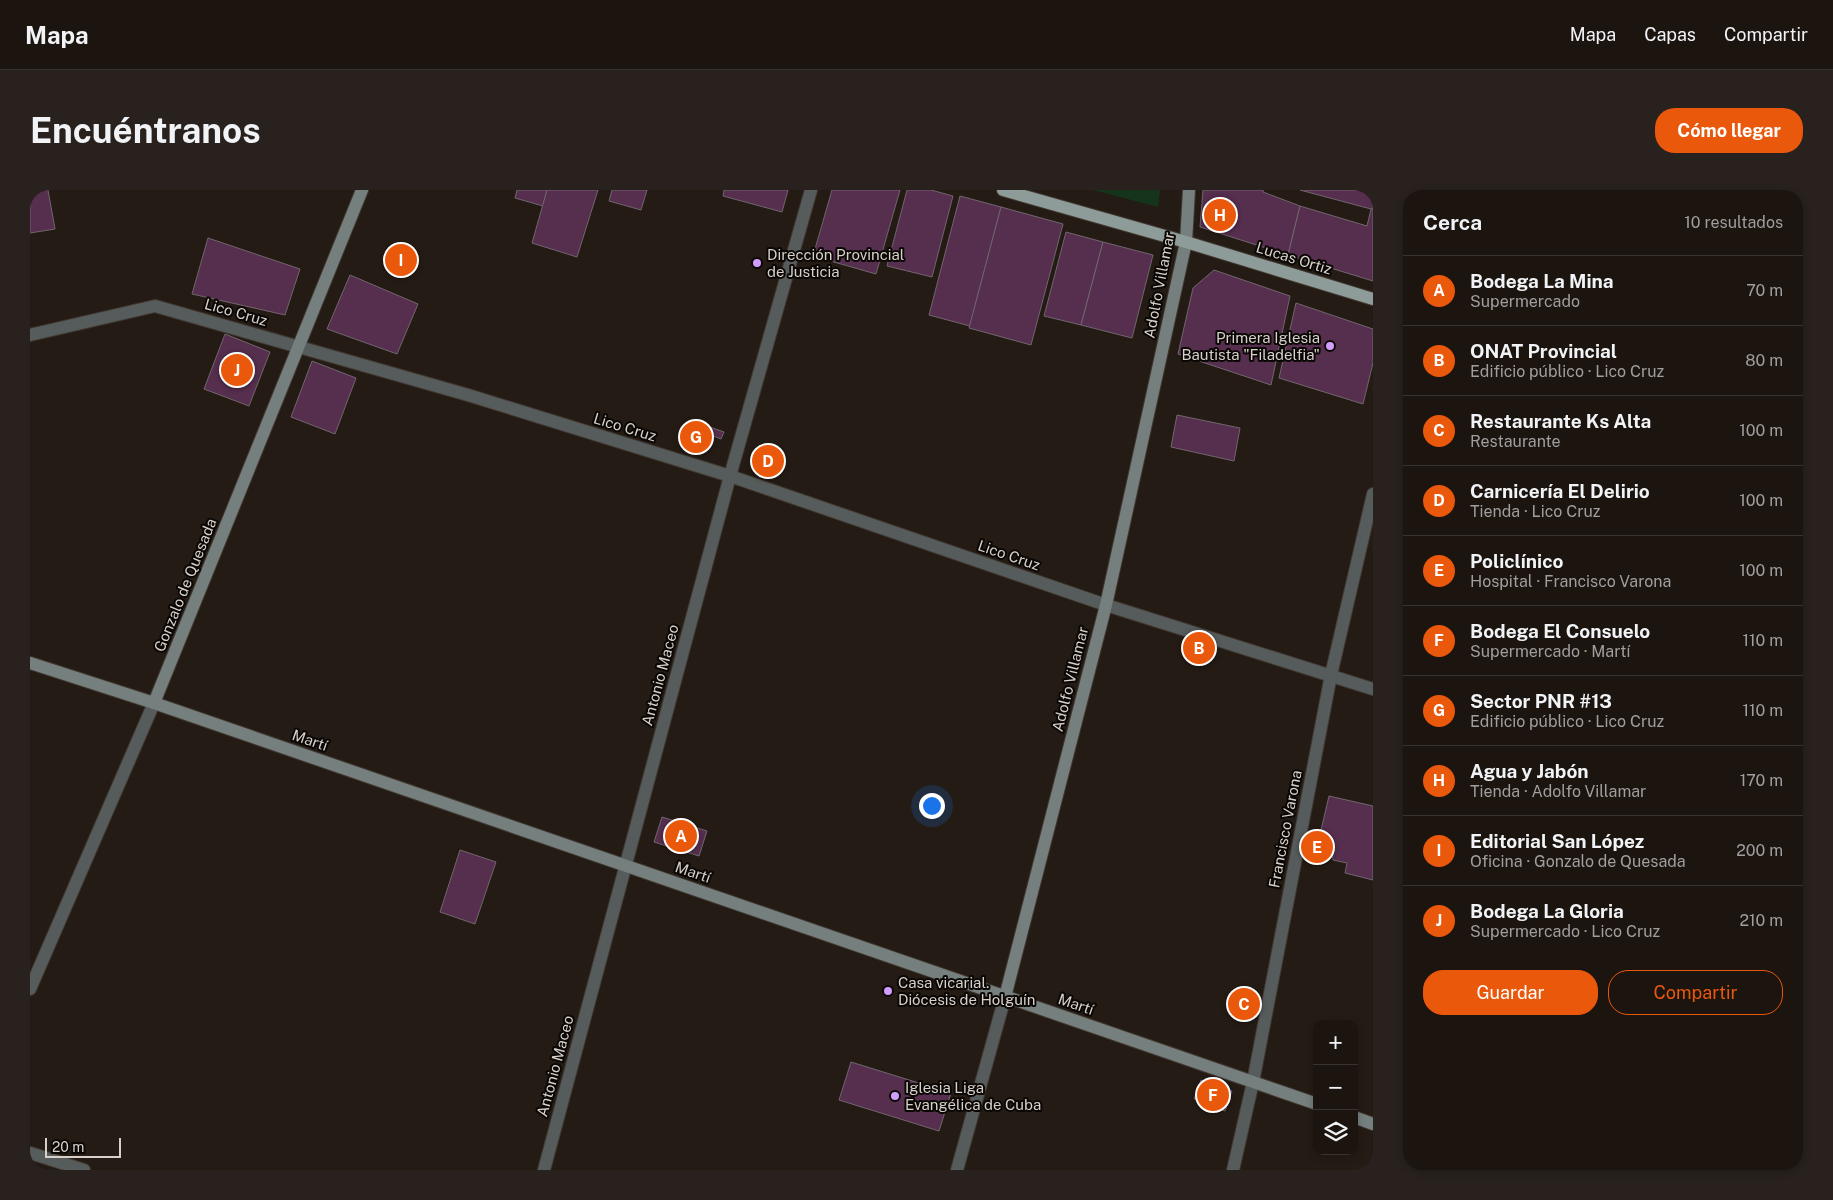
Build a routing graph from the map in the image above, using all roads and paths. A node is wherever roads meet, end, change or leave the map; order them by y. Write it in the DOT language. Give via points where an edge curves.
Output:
graph roads {
  1 [pos="362,190"];
  2 [pos="811,190"];
  3 [pos="1003,190"];
  4 [pos="1189,190"];
  5 [pos="1186,242"];
  6 [pos="1373,298"];
  7 [pos="30,335"];
  8 [pos="298,346"];
  9 [pos="730,476"];
  10 [pos="1373,494"];
  11 [pos="1106,605"];
  12 [pos="30,663"];
  13 [pos="1331,675"];
  14 [pos="1373,689"];
  15 [pos="154,703"];
  16 [pos="626,866"];
  17 [pos="30,989"];
  18 [pos="1005,997"];
  19 [pos="1253,1082"];
  20 [pos="1313,1103"];
  21 [pos="1358,1118"];
  22 [pos="1373,1124"];
  23 [pos="30,1153"];
  24 [pos="84,1170"];
  25 [pos="544,1170"];
  26 [pos="957,1170"];
  27 [pos="1233,1170"];
  1 -- 8 [label="main road, Gonzalo de Quesada"];
  2 -- 9 [label="street, Antonio Maceo"];
  3 -- 5 [label="main road, Lucas Ortiz"];
  4 -- 5 [label="main road, Adolfo Villamar"];
  5 -- 6 [label="main road, Lucas Ortiz"];
  5 -- 11 [label="main road, Adolfo Villamar"];
  7 -- 8 [label="street, Lico Cruz" via="155,306"];
  8 -- 9 [label="street, Lico Cruz"];
  8 -- 15 [label="main road, Gonzalo de Quesada"];
  9 -- 11 [label="street, Lico Cruz"];
  9 -- 16 [label="street, Antonio Maceo"];
  10 -- 13 [label="street, Francisco Varona"];
  11 -- 13 [label="street, Lico Cruz"];
  11 -- 18 [label="main road, Adolfo Villamar"];
  12 -- 15 [label="main road, Martí"];
  13 -- 14 [label="street, Lico Cruz"];
  13 -- 19 [label="street, Francisco Varona"];
  15 -- 16 [label="main road, Martí"];
  15 -- 17 [label="street, Gonzalo de Quesada"];
  16 -- 18 [label="main road, Martí"];
  16 -- 25 [label="street, Antonio Maceo"];
  18 -- 19 [label="main road, Martí"];
  18 -- 26 [label="street, Adolfo Villamar"];
  19 -- 20 [label="main road, Martí"];
  19 -- 27 [label="street, Francisco Varona"];
  21 -- 22 [label="main road"];
  23 -- 24 [label="street"];
}
